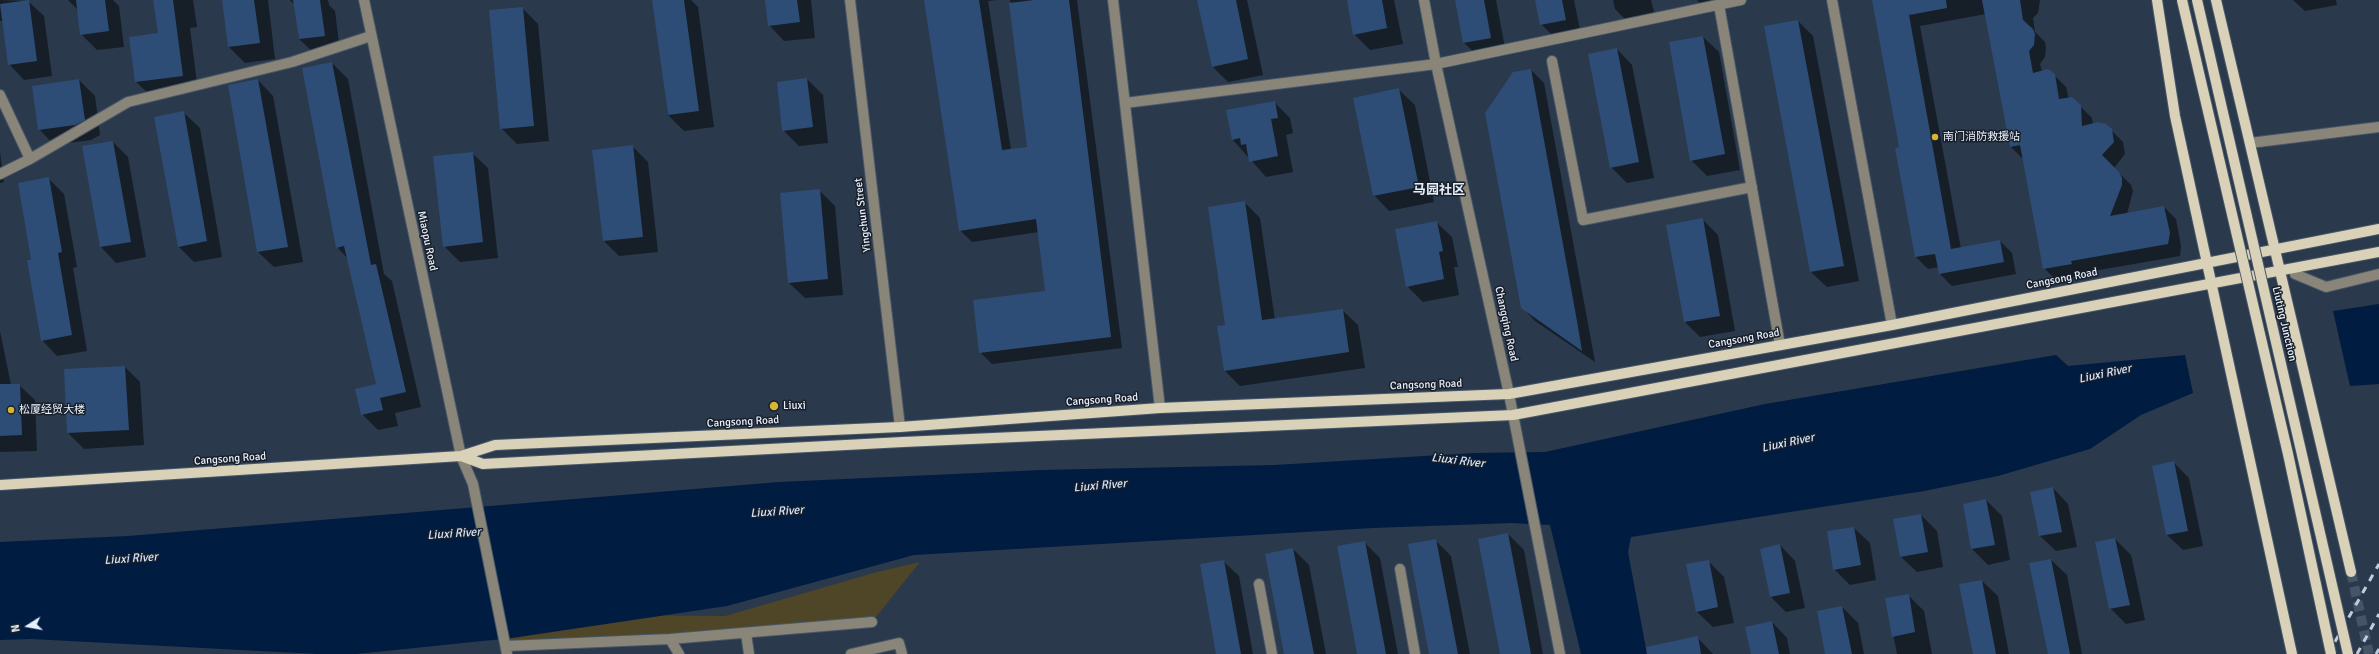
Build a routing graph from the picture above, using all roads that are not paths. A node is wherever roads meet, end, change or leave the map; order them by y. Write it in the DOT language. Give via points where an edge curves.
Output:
graph roads {
  1 [pos="364,0"];
  2 [pos="850,0"];
  3 [pos="1113,0"];
  4 [pos="1424,0"];
  5 [pos="1741,0"];
  6 [pos="1832,0"];
  7 [pos="2157,0"];
  8 [pos="2182,0"];
  9 [pos="2197,0"];
  10 [pos="2216,0"];
  11 [pos="1719,5"];
  12 [pos="371,36"];
  13 [pos="1552,61"];
  14 [pos="1436,64"];
  15 [pos="0,95"];
  16 [pos="1125,103"];
  17 [pos="2379,127"];
  18 [pos="2250,143"];
  19 [pos="30,159"];
  20 [pos="0,174"];
  21 [pos="1752,187"];
  22 [pos="2379,229"];
  23 [pos="2276,250"];
  24 [pos="2379,252"];
  25 [pos="2208,262"];
  26 [pos="2295,274"];
  27 [pos="2379,274"];
  28 [pos="1892,325"];
  29 [pos="1780,345"];
  30 [pos="1509,394"];
  31 [pos="1160,408"];
  32 [pos="1513,415"];
  33 [pos="900,427"];
  34 [pos="461,456"];
  35 [pos="0,485"];
  36 [pos="1400,569"];
  37 [pos="2351,572"];
  38 [pos="1259,584"];
  39 [pos="872,622"];
  40 [pos="746,632"];
  41 [pos="670,639"];
  42 [pos="507,650"];
  43 [pos="679,654"];
  44 [pos="749,654"];
  45 [pos="852,654"];
  46 [pos="902,654"];
  47 [pos="1272,654"];
  48 [pos="1415,654"];
  49 [pos="1560,654"];
  50 [pos="2292,654"];
  51 [pos="2331,654"];
  52 [pos="2348,654"];
  1 -- 12 [label="street, Miaopu Road"];
  2 -- 33 [label="street, Yingchun Street"];
  3 -- 16 [label="street"];
  4 -- 14 [label="street, Changqing Road"];
  5 -- 11 [label="street"];
  6 -- 28 [label="street"];
  7 -- 25 [label="main road" via="2175,116"];
  8 -- 51 [label="main road, bridge" via="2288,454"];
  9 -- 52 [label="main road, Liuting Junction, bridge"];
  10 -- 18 [label="main road"];
  11 -- 14 [label="street"];
  11 -- 21 [label="street"];
  12 -- 19 [label="street" via="292,62 128,102"];
  12 -- 34 [label="street, Miaopu Road"];
  13 -- 21 [label="street" via="1582,220"];
  14 -- 16 [label="street"];
  14 -- 30 [label="street, Changqing Road"];
  15 -- 19 [label="street"];
  16 -- 31 [label="street"];
  17 -- 18 [label="street"];
  18 -- 23 [label="main road"];
  19 -- 20 [label="street"];
  21 -- 29 [label="street"];
  22 -- 23 [label="main road, Cangsong Road"];
  23 -- 25 [label="main road, Cangsong Road"];
  23 -- 37 [label="main road"];
  24 -- 32 [label="main road, Cangsong Road"];
  25 -- 28 [label="main road, Cangsong Road"];
  25 -- 50 [label="main road"];
  26 -- 27 [label="street" via="2326,287"];
  28 -- 29 [label="main road, Cangsong Road"];
  29 -- 30 [label="main road, Cangsong Road"];
  30 -- 31 [label="main road, Cangsong Road"];
  30 -- 32 [label="street, Changqing Road"];
  31 -- 33 [label="main road, Cangsong Road"];
  32 -- 34 [label="main road, Cangsong Road" via="483,464"];
  32 -- 49 [label="street, Changqing Road"];
  33 -- 34 [label="main road, Cangsong Road" via="495,445"];
  34 -- 35 [label="main road, Cangsong Road"];
  34 -- 42 [label="street, Miaopu Road" via="473,484"];
  36 -- 48 [label="street"];
  38 -- 47 [label="street"];
  39 -- 40 [label="street"];
  40 -- 41 [label="street"];
  40 -- 44 [label="street"];
  41 -- 42 [label="street"];
  41 -- 43 [label="street"];
  45 -- 46 [label="street" via="899,643"];
}
